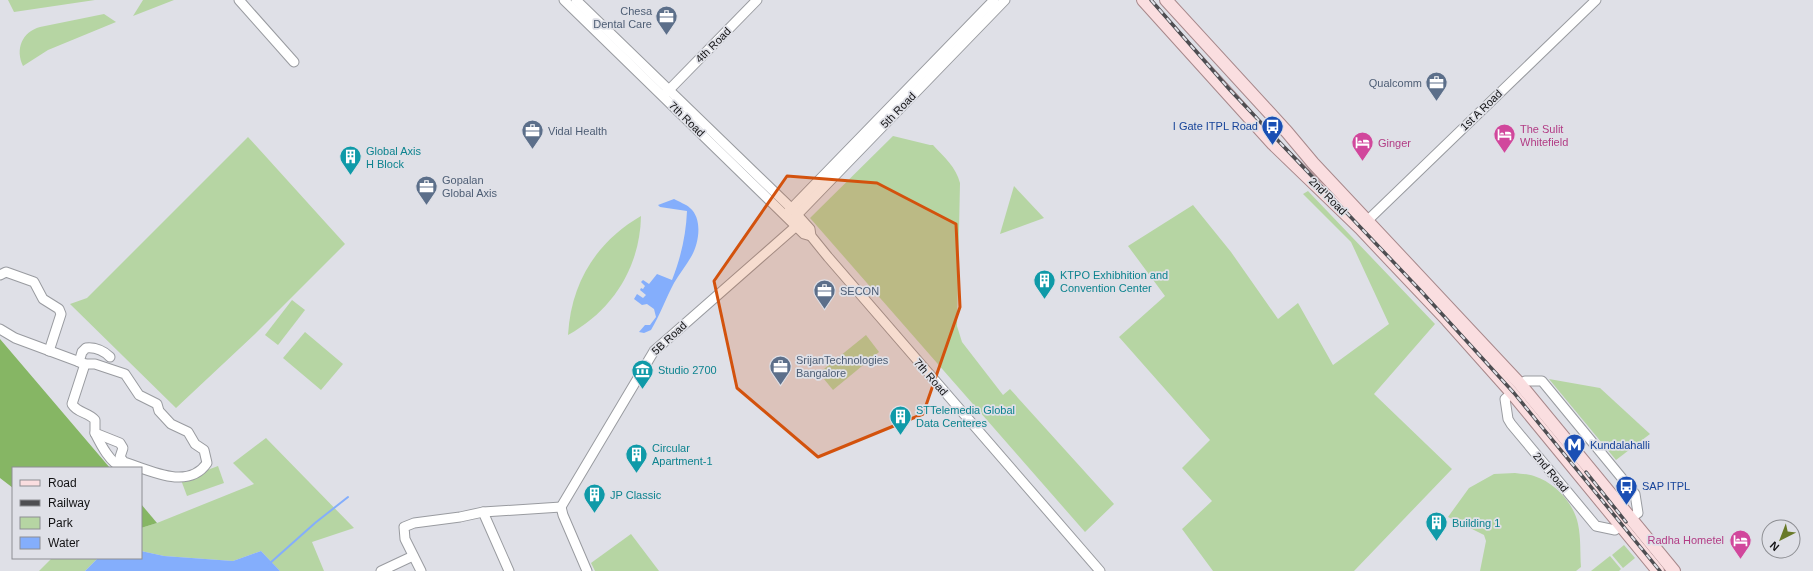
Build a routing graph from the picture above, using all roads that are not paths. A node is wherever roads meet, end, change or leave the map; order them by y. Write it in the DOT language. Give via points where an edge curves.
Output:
graph roads {
  1 [pos="239,0"];
  2 [pos="564,0"];
  3 [pos="576,0"];
  4 [pos="757,0"];
  5 [pos="994,0"];
  6 [pos="1005,0"];
  7 [pos="1143,0"];
  8 [pos="1166,0"];
  9 [pos="1596,0"];
  10 [pos="951,50"];
  11 [pos="294,62"];
  12 [pos="666,93"];
  13 [pos="1299,146"];
  14 [pos="1280,151"];
  15 [pos="1294,163"];
  16 [pos="794,218"];
  17 [pos="1367,221"];
  18 [pos="0,275"];
  19 [pos="0,329"];
  20 [pos="49,351"];
  21 [pos="110,357"];
  22 [pos="82,363"];
  23 [pos="1516,389"];
  24 [pos="95,433"];
  25 [pos="120,467"];
  26 [pos="139,467"];
  27 [pos="142,468"];
  28 [pos="562,507"];
  29 [pos="483,512"];
  30 [pos="1626,522"];
  31 [pos="413,556"];
  32 [pos="381,571"];
  33 [pos="421,571"];
  34 [pos="509,571"];
  35 [pos="587,571"];
  36 [pos="1100,571"];
  37 [pos="1658,571"];
  38 [pos="1674,571"];
  1 -- 11 [label="street"];
  2 -- 12 [label="street, 7th Road"];
  3 -- 12 [label="street, 7th Road"];
  4 -- 12 [label="street, 4th Road"];
  5 -- 10 [label="street, 5th Road"];
  6 -- 10 [label="street, 5th Road"];
  7 -- 14 [label="main road, 2nd Road"];
  8 -- 13 [label="main road, 2nd Road"];
  9 -- 17 [label="street, 1st A Road"];
  10 -- 16 [label="street, 5th Road"];
  12 -- 16 [label="street, 7th Road"];
  13 -- 14 [label="main road" via="1291,151"];
  13 -- 15 [label="main road" via="1293,158"];
  13 -- 17 [label="main road, 2nd Road"];
  14 -- 15 [label="main road, 2nd Road"];
  15 -- 23 [label="main road, 2nd Road"];
  16 -- 28 [label="street, 5B Road" via="654,351"];
  16 -- 36 [label="street, 7th Road" via="804,234 811,236"];
  17 -- 23 [label="main road, 2nd Road"];
  18 -- 20 [label="street" via="6,272 34,282 43,299 59,309 61,314"];
  19 -- 20 [label="street" via="15,338"];
  20 -- 22 [label="street"];
  21 -- 22 [label="street" via="106,353 86,348 82,352"];
  22 -- 24 [label="street" via="72,404 75,409 95,420"];
  22 -- 27 [label="street" via="95,364 125,374 139,395 156,404 159,412 171,424 188,432 204,450 207,463 202,471 186,478 170,477"];
  23 -- 30 [label="main road, 2nd Road"];
  23 -- 30 [label="street, 2nd Road" via="1505,399 1511,424 1596,526 1614,530"];
  23 -- 30 [label="street" via="1525,381 1542,381 1635,494 1638,513"];
  24 -- 25 [label="street" via="102,446"];
  24 -- 26 [label="street" via="120,443 123,448 120,457 124,462"];
  28 -- 29 [label="street"];
  28 -- 35 [label="street"];
  29 -- 31 [label="street" via="414,523 404,527 405,539"];
  29 -- 34 [label="street"];
  30 -- 37 [label="main road, 2nd Road"];
  30 -- 38 [label="main road, 2nd Road"];
  31 -- 32 [label="street"];
  31 -- 33 [label="street"];
}
